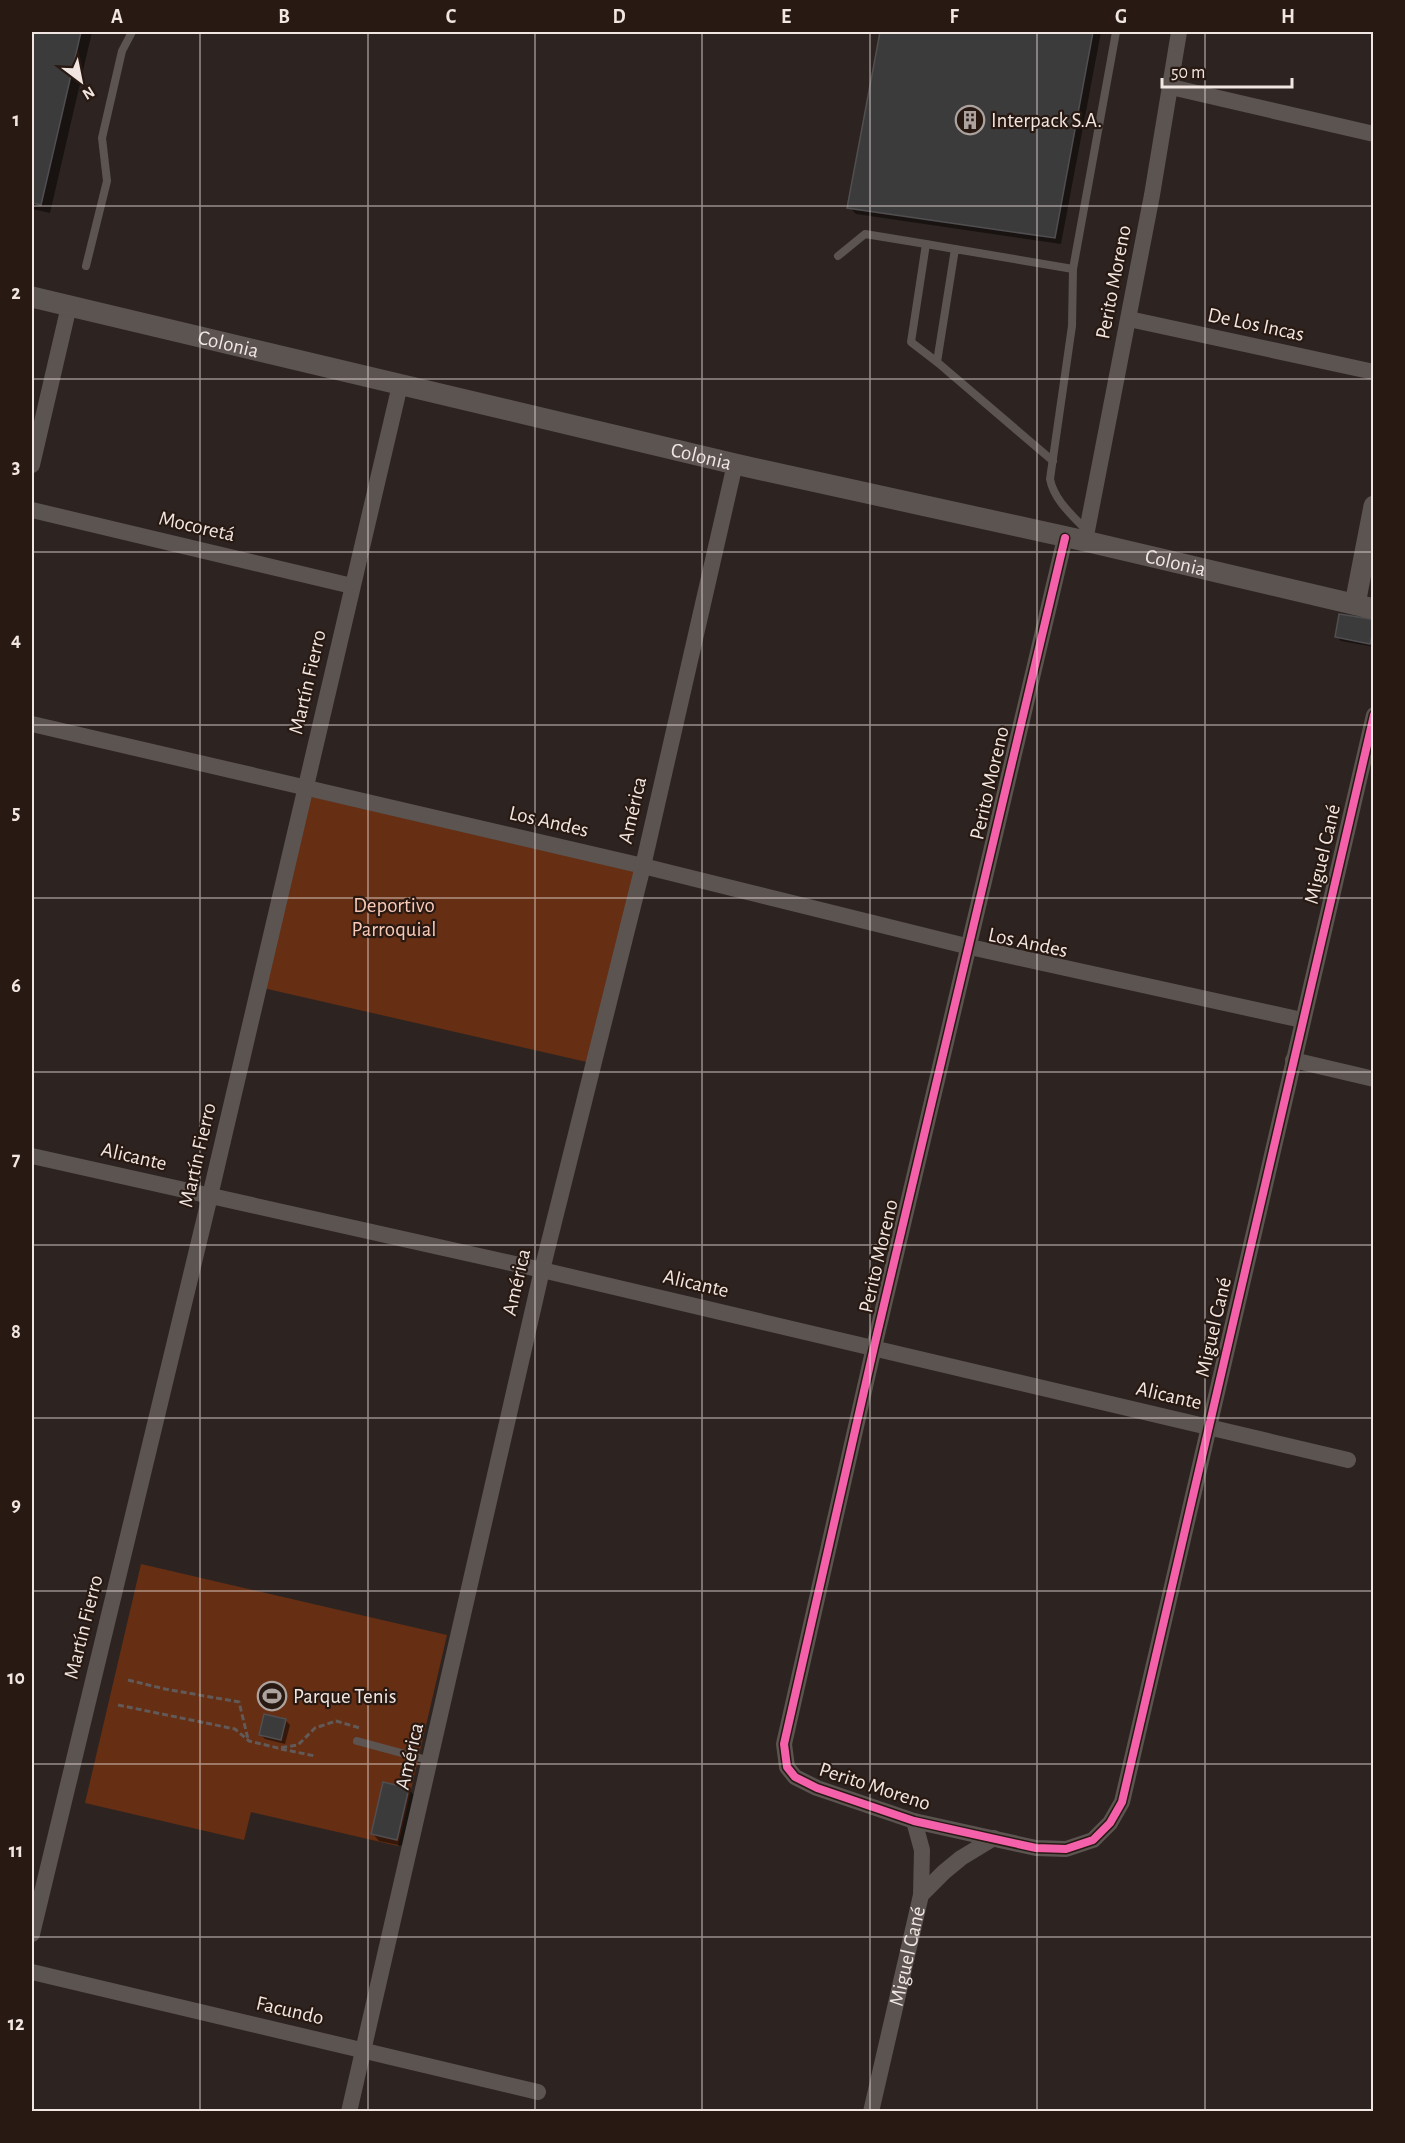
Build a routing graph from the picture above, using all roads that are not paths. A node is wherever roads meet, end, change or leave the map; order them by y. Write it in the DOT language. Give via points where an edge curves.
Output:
graph roads {
  1 [pos="132,32"];
  2 [pos="1116,32"];
  3 [pos="1179,32"];
  4 [pos="1171,87"];
  5 [pos="1374,134"];
  6 [pos="926,244"];
  7 [pos="955,249"];
  8 [pos="838,256"];
  9 [pos="86,266"];
  10 [pos="1073,269"];
  11 [pos="32,297"];
  12 [pos="69,306"];
  13 [pos="1129,319"];
  14 [pos="937,362"];
  15 [pos="1374,372"];
  16 [pos="400,385"];
  17 [pos="1053,461"];
  18 [pos="735,464"];
  19 [pos="32,465"];
  20 [pos="1374,506"];
  21 [pos="32,510"];
  22 [pos="1079,537"];
  23 [pos="352,586"];
  24 [pos="1364,607"];
  25 [pos="1374,716"];
  26 [pos="32,724"];
  27 [pos="305,787"];
  28 [pos="643,866"];
  29 [pos="970,947"];
  30 [pos="1302,1020"];
  31 [pos="1293,1060"];
  32 [pos="1374,1079"];
  33 [pos="32,1156"];
  34 [pos="210,1196"];
  35 [pos="542,1270"];
  36 [pos="874,1347"];
  37 [pos="1208,1427"];
  38 [pos="1348,1460"];
  39 [pos="357,1741"];
  40 [pos="431,1761"];
  41 [pos="914,1821"];
  42 [pos="994,1838"];
  43 [pos="921,1895"];
  44 [pos="32,1934"];
  45 [pos="32,1972"];
  46 [pos="364,2051"];
  47 [pos="538,2092"];
  48 [pos="349,2112"];
  49 [pos="871,2112"];
  1 -- 9 [label="lane" via="123,51 102,138 107,181"];
  2 -- 10 [label="lane"];
  3 -- 4 [label="street, Perito Moreno"];
  4 -- 5 [label="street"];
  4 -- 13 [label="street, Perito Moreno"];
  6 -- 7 [label="lane"];
  6 -- 8 [label="lane" via="865,234"];
  6 -- 14 [label="lane" via="911,342"];
  7 -- 10 [label="lane"];
  7 -- 14 [label="lane"];
  10 -- 17 [label="lane" via="1072,326"];
  11 -- 12 [label="street, Colonia"];
  12 -- 16 [label="street, Colonia"];
  12 -- 19 [label="street"];
  13 -- 15 [label="street, De Los Incas"];
  13 -- 22 [label="street, Perito Moreno"];
  14 -- 17 [label="lane"];
  16 -- 18 [label="street, Colonia"];
  16 -- 23 [label="street, Martín Fierro"];
  17 -- 22 [label="lane" via="1051,487"];
  18 -- 22 [label="street, Colonia"];
  18 -- 28 [label="street, América"];
  20 -- 24 [label="street"];
  21 -- 23 [label="street, Mocoretá"];
  22 -- 24 [label="street, Colonia"];
  22 -- 29 [label="street, Perito Moreno"];
  23 -- 27 [label="street, Martín Fierro"];
  25 -- 30 [label="street, Miguel Cané"];
  26 -- 27 [label="street, Los Andes"];
  27 -- 28 [label="street, Los Andes"];
  27 -- 34 [label="street, Martín Fierro"];
  28 -- 29 [label="street, Los Andes"];
  28 -- 35 [label="street, América"];
  29 -- 30 [label="street, Los Andes"];
  29 -- 36 [label="street, Perito Moreno"];
  30 -- 31 [label="street, Miguel Cané"];
  31 -- 32 [label="street"];
  31 -- 37 [label="street, Miguel Cané"];
  33 -- 34 [label="street, Alicante"];
  34 -- 35 [label="street, Alicante"];
  34 -- 44 [label="street, Martín Fierro"];
  35 -- 36 [label="street, Alicante"];
  35 -- 40 [label="street, América"];
  36 -- 37 [label="street, Alicante"];
  36 -- 41 [label="street, Perito Moreno" via="784,1756 795,1777"];
  37 -- 38 [label="street, Alicante"];
  37 -- 42 [label="street, Miguel Cané" via="1122,1802 1110,1823 1093,1840 1066,1849 1036,1848"];
  39 -- 40 [label="lane"];
  40 -- 46 [label="street, América"];
  41 -- 42 [label="street, Perito Moreno"];
  41 -- 43 [label="street" via="922,1850"];
  42 -- 43 [label="street, Miguel Cané" via="961,1857"];
  43 -- 49 [label="street, Miguel Cané"];
  45 -- 46 [label="street, Facundo"];
  46 -- 47 [label="street, Facundo"];
  46 -- 48 [label="street, América"];
}
